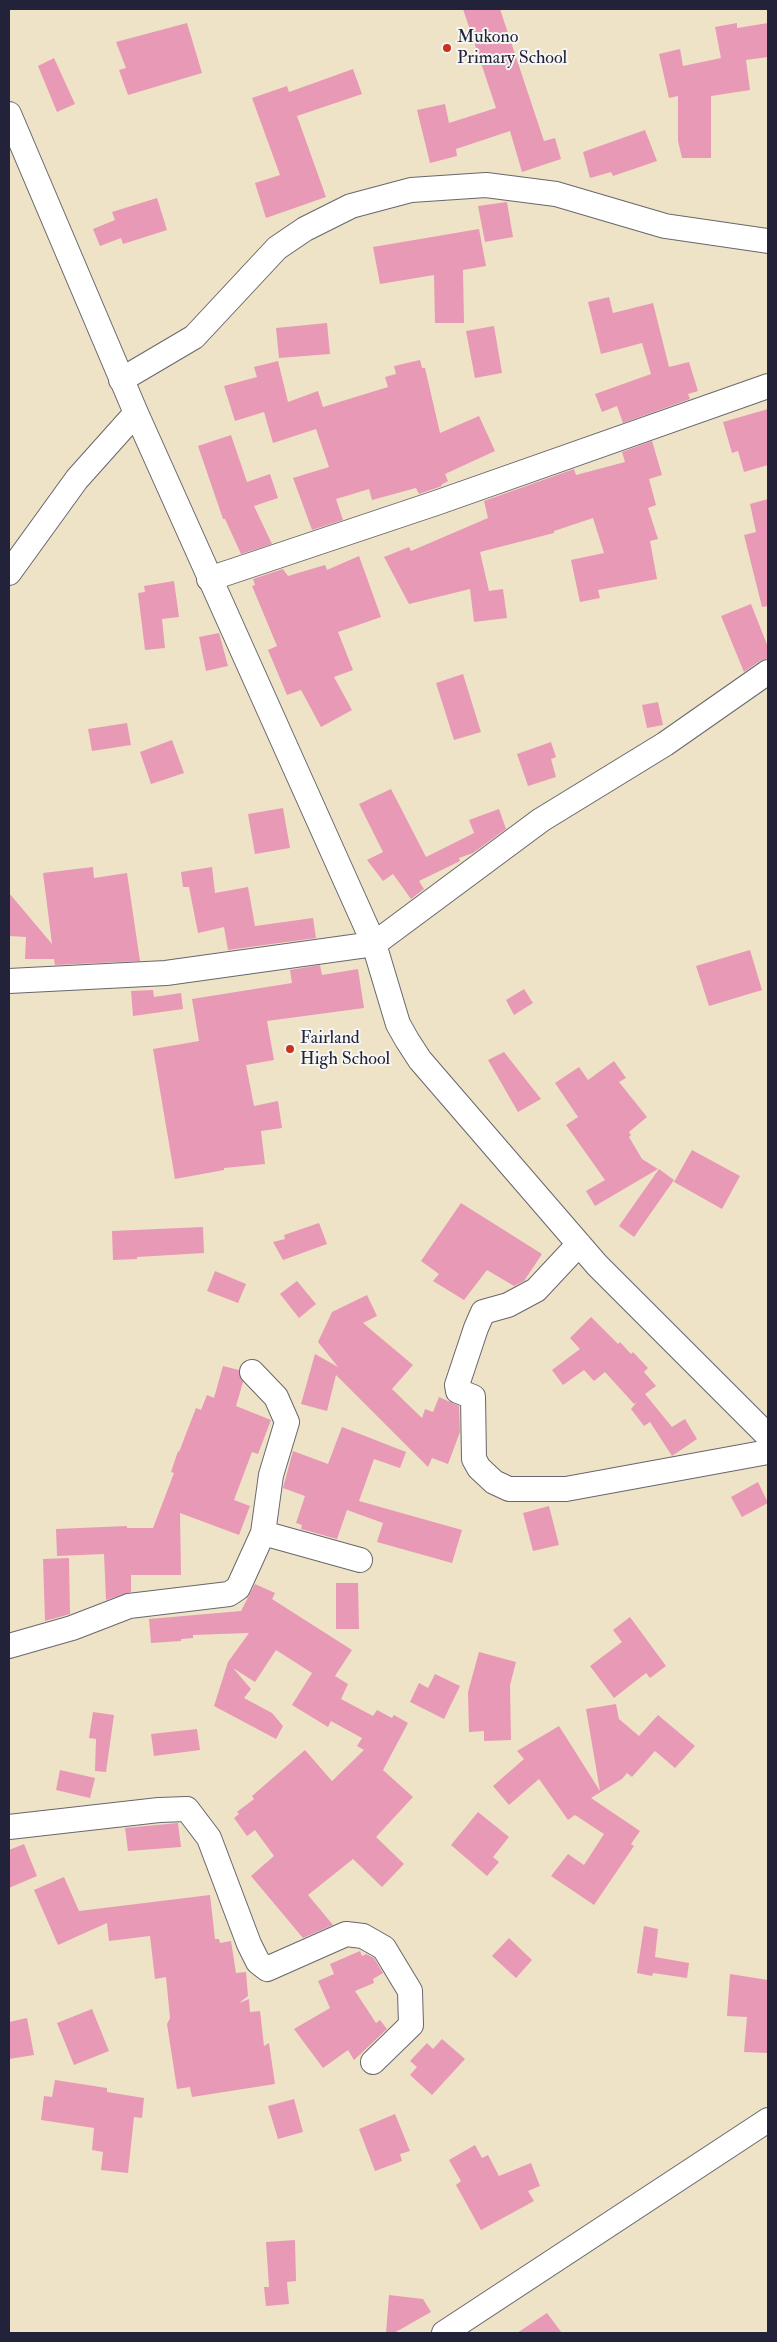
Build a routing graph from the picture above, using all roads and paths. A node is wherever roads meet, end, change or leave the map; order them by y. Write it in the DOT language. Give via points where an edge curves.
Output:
graph roads {
  1 [pos="9,114"];
  2 [pos="768,241"];
  3 [pos="121,380"];
  4 [pos="768,386"];
  5 [pos="136,413"];
  6 [pos="9,572"];
  7 [pos="209,579"];
  8 [pos="768,672"];
  9 [pos="374,944"];
  10 [pos="9,981"];
  11 [pos="579,1244"];
  12 [pos="252,1372"];
  13 [pos="768,1436"];
  14 [pos="768,1452"];
  15 [pos="262,1533"];
  16 [pos="360,1560"];
  17 [pos="9,1646"];
  18 [pos="9,1827"];
  19 [pos="373,2062"];
  20 [pos="768,2120"];
  21 [pos="444,2333"];
  1 -- 3 [label="street"];
  2 -- 3 [label="street" via="665,226 547,193 486,185 411,190 351,206 276,248 194,337"];
  3 -- 5 [label="street"];
  4 -- 7 [label="street"];
  5 -- 6 [label="street" via="76,479"];
  5 -- 7 [label="street"];
  7 -- 9 [label="street"];
  8 -- 9 [label="street" via="665,744 541,820"];
  9 -- 10 [label="street" via="166,973"];
  9 -- 11 [label="street" via="398,1024 420,1060"];
  11 -- 13 [label="street"];
  11 -- 14 [label="street" via="536,1290 483,1312 457,1385 458,1391 473,1396 474,1459 479,1468 494,1482 509,1489 566,1489"];
  12 -- 15 [label="street" via="276,1396 287,1422 271,1475"];
  15 -- 16 [label="street"];
  15 -- 17 [label="street" via="238,1588 229,1594 129,1606 72,1628"];
  18 -- 19 [label="street" via="187,1809 209,1838 249,1944 258,1962 267,1969 346,1934 363,1936 384,1948 410,1991 411,2025"];
  20 -- 21 [label="street"];
}
